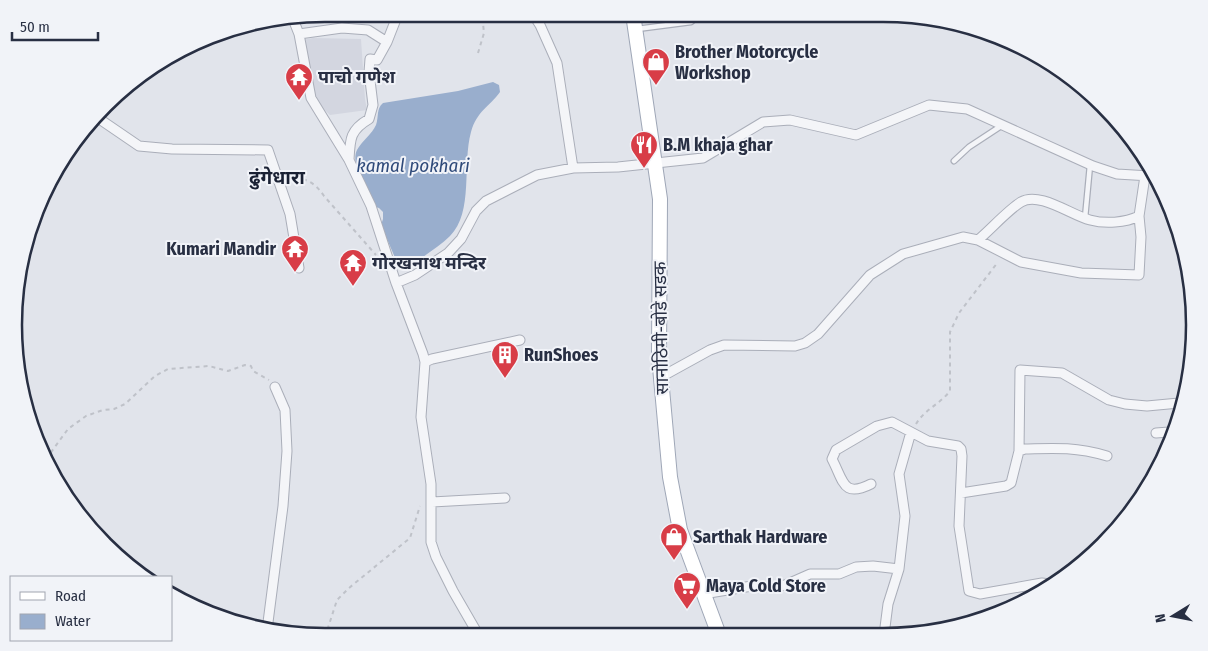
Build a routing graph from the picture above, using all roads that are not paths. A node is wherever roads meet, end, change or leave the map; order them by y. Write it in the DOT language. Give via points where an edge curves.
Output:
graph roads {
  1 [pos="395,22"];
  2 [pos="538,22"];
  3 [pos="634,22"];
  4 [pos="691,22"];
  5 [pos="294,24"];
  6 [pos="635,29"];
  7 [pos="299,34"];
  8 [pos="387,42"];
  9 [pos="102,121"];
  10 [pos="1002,125"];
  11 [pos="348,160"];
  12 [pos="954,162"];
  13 [pos="655,164"];
  14 [pos="1090,165"];
  15 [pos="573,168"];
  16 [pos="1147,176"];
  17 [pos="1147,177"];
  18 [pos="1139,216"];
  19 [pos="1085,218"];
  20 [pos="978,240"];
  21 [pos="299,268"];
  22 [pos="396,283"];
  23 [pos="520,340"];
  24 [pos="425,362"];
  25 [pos="661,377"];
  26 [pos="275,387"];
  27 [pos="1175,403"];
  28 [pos="911,432"];
  29 [pos="1165,432"];
  30 [pos="1156,433"];
  31 [pos="1020,451"];
  32 [pos="1107,456"];
  33 [pos="872,484"];
  34 [pos="961,493"];
  35 [pos="505,498"];
  36 [pos="432,502"];
  37 [pos="899,569"];
  38 [pos="1042,583"];
  39 [pos="703,594"];
  40 [pos="268,623"];
  41 [pos="474,628"];
  42 [pos="716,628"];
  43 [pos="885,628"];
  1 -- 8 [label="street"];
  2 -- 15 [label="street" via="557,63"];
  3 -- 6 [label="main road, सानोठिमी-बोडे सडक"];
  4 -- 6 [label="lane"];
  5 -- 7 [label="street"];
  6 -- 13 [label="main road, सानोठिमी-बोडे सडक"];
  7 -- 8 [label="street" via="342,28 368,30"];
  7 -- 11 [label="street" via="310,98"];
  8 -- 11 [label="street" via="377,60 370,59 373,105 369,119 356,126"];
  9 -- 21 [label="street" via="139,146 268,150 290,214"];
  10 -- 12 [label="lane" via="969,147"];
  10 -- 13 [label="street" via="967,109 929,104 856,135 790,120 763,122 703,158"];
  10 -- 14 [label="street"];
  11 -- 22 [label="street" via="371,206"];
  13 -- 15 [label="street"];
  13 -- 25 [label="main road, सानोठिमी-बोडे सडक" via="660,199"];
  14 -- 16 [label="street" via="1117,174"];
  14 -- 19 [label="lane"];
  15 -- 22 [label="street" via="537,175 486,201 448,253 415,275"];
  17 -- 18 [label="street"];
  18 -- 19 [label="street" via="1130,221 1098,222"];
  18 -- 20 [label="street" via="1139,275 1080,273 1021,262"];
  19 -- 20 [label="street" via="1039,199 1022,201"];
  20 -- 25 [label="street" via="963,237 903,254 870,275 818,334 805,343 795,346 724,345"];
  22 -- 24 [label="street"];
  23 -- 24 [label="street"];
  24 -- 36 [label="street" via="421,417"];
  25 -- 39 [label="main road, सानोठिमी-बोडे सडक" via="670,477 680,530"];
  26 -- 40 [label="street" via="285,410 287,451"];
  27 -- 31 [label="street" via="1131,405 1109,400 1062,373 1020,370"];
  28 -- 33 [label="street" via="892,422 885,423 836,450 832,459 848,488 860,490"];
  28 -- 34 [label="street" via="928,441 961,449"];
  28 -- 37 [label="street" via="900,474 905,516"];
  29 -- 30 [label="street"];
  31 -- 32 [label="street" via="1083,449"];
  31 -- 34 [label="street" via="1011,483"];
  34 -- 38 [label="street" via="960,526 970,591 980,594"];
  35 -- 36 [label="street"];
  36 -- 41 [label="street" via="430,531 436,557"];
  37 -- 39 [label="street" via="856,567 838,574 810,574 774,587 752,586"];
  37 -- 43 [label="street" via="888,604"];
  39 -- 42 [label="main road, सानोठिमी-बोडे सडक"];
}
